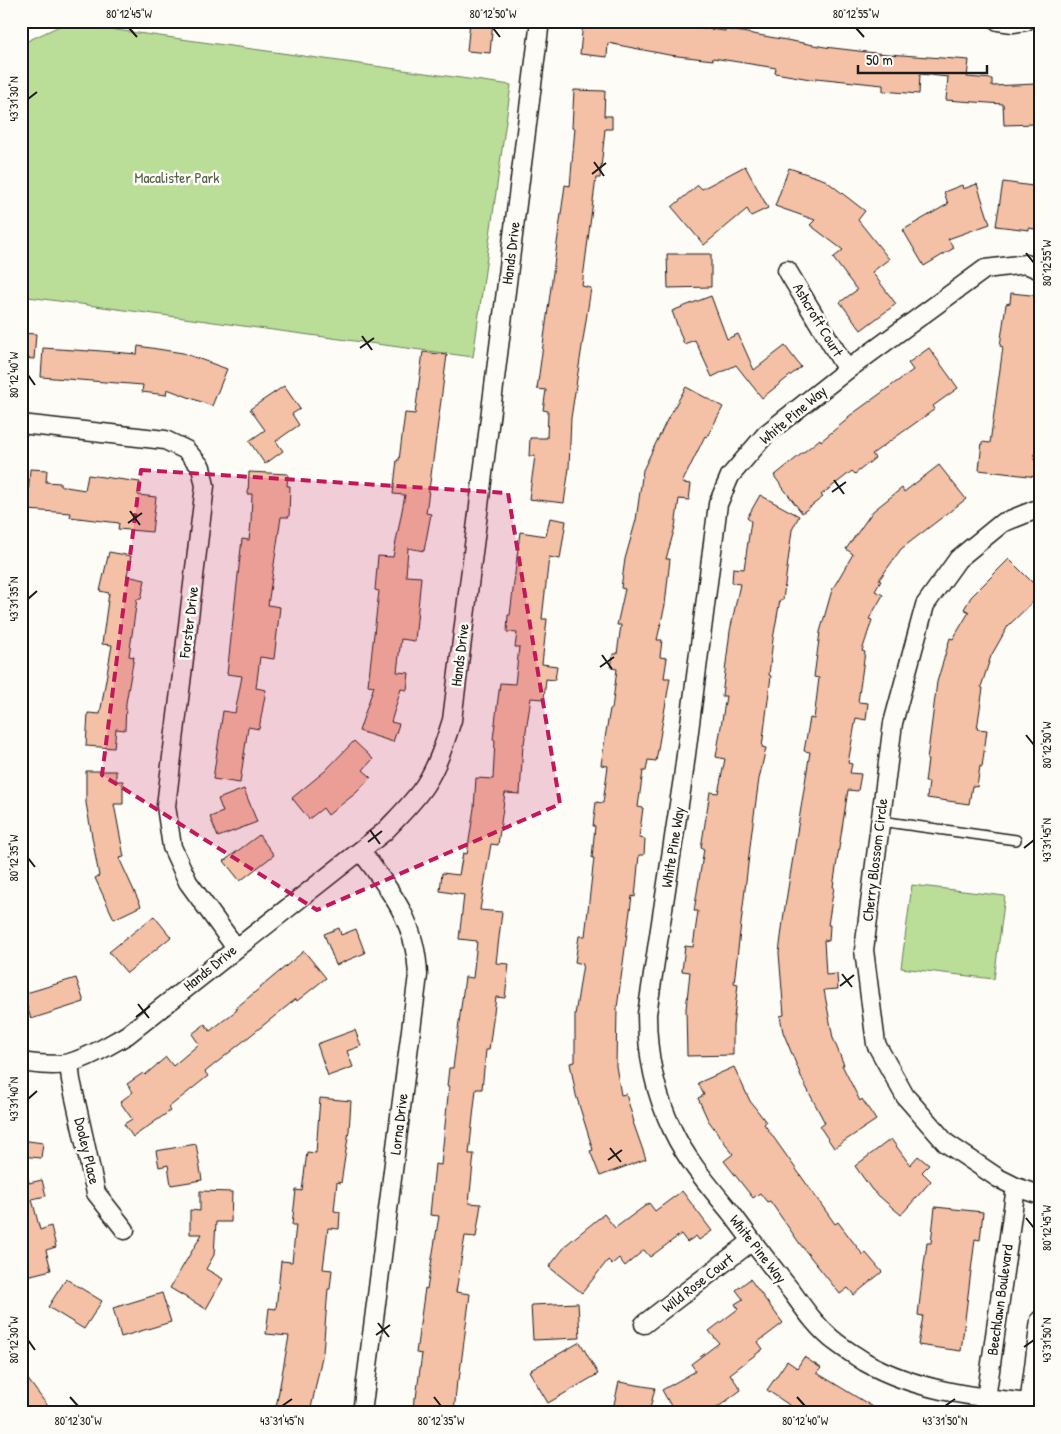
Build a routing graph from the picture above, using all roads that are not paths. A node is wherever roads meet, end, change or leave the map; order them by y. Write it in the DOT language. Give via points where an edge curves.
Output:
graph roads {
  1 [pos="540,21"];
  2 [pos="998,21"];
  3 [pos="1026,21"];
  4 [pos="787,270"];
  5 [pos="1040,270"];
  6 [pos="848,370"];
  7 [pos="21,424"];
  8 [pos="1040,508"];
  9 [pos="880,821"];
  10 [pos="1016,840"];
  11 [pos="361,850"];
  12 [pos="236,948"];
  13 [pos="21,1062"];
  14 [pos="68,1064"];
  15 [pos="1016,1187"];
  16 [pos="1040,1195"];
  17 [pos="125,1230"];
  18 [pos="752,1241"];
  19 [pos="1040,1320"];
  20 [pos="644,1324"];
  21 [pos="985,1406"];
  22 [pos="1029,1408"];
  23 [pos="362,1413"];
  1 -- 11 [label="street, Hands Drive" via="452,720 441,753 425,785 384,832"];
  2 -- 3 [label="street"];
  4 -- 6 [label="street, Ashcroft Court"];
  5 -- 6 [label="street, White Pine Way" via="1026,264 985,269"];
  6 -- 18 [label="street, White Pine Way" via="766,434 730,476 718,504 683,778 647,1014 647,1042 653,1075 673,1132"];
  7 -- 12 [label="street, Forster Drive" via="165,440 186,450 201,467 205,486 166,806 172,847 188,882"];
  8 -- 9 [label="street, Cherry Blossom Circle" via="1002,523 958,559 925,606 893,723"];
  9 -- 10 [label="lane"];
  9 -- 15 [label="street, Cherry Blossom Circle" via="864,950 876,1044 905,1096 946,1143"];
  11 -- 12 [label="street, Hands Drive"];
  11 -- 23 [label="street, Lorna Drive" via="407,921 414,941 418,975"];
  12 -- 14 [label="street, Hands Drive" via="126,1035"];
  13 -- 14 [label="street, Hands Drive"];
  14 -- 17 [label="street, Dooley Place" via="96,1193"];
  15 -- 16 [label="street, Cherry Blossom Circle"];
  15 -- 21 [label="street, Beechlawn Boulevard"];
  18 -- 20 [label="street, Wild Rose Court"];
  18 -- 21 [label="street, White Pine Way" via="811,1317 836,1342 866,1362 900,1378"];
  19 -- 22 [label="street"];
  21 -- 22 [label="street, White Pine Way"];
}
